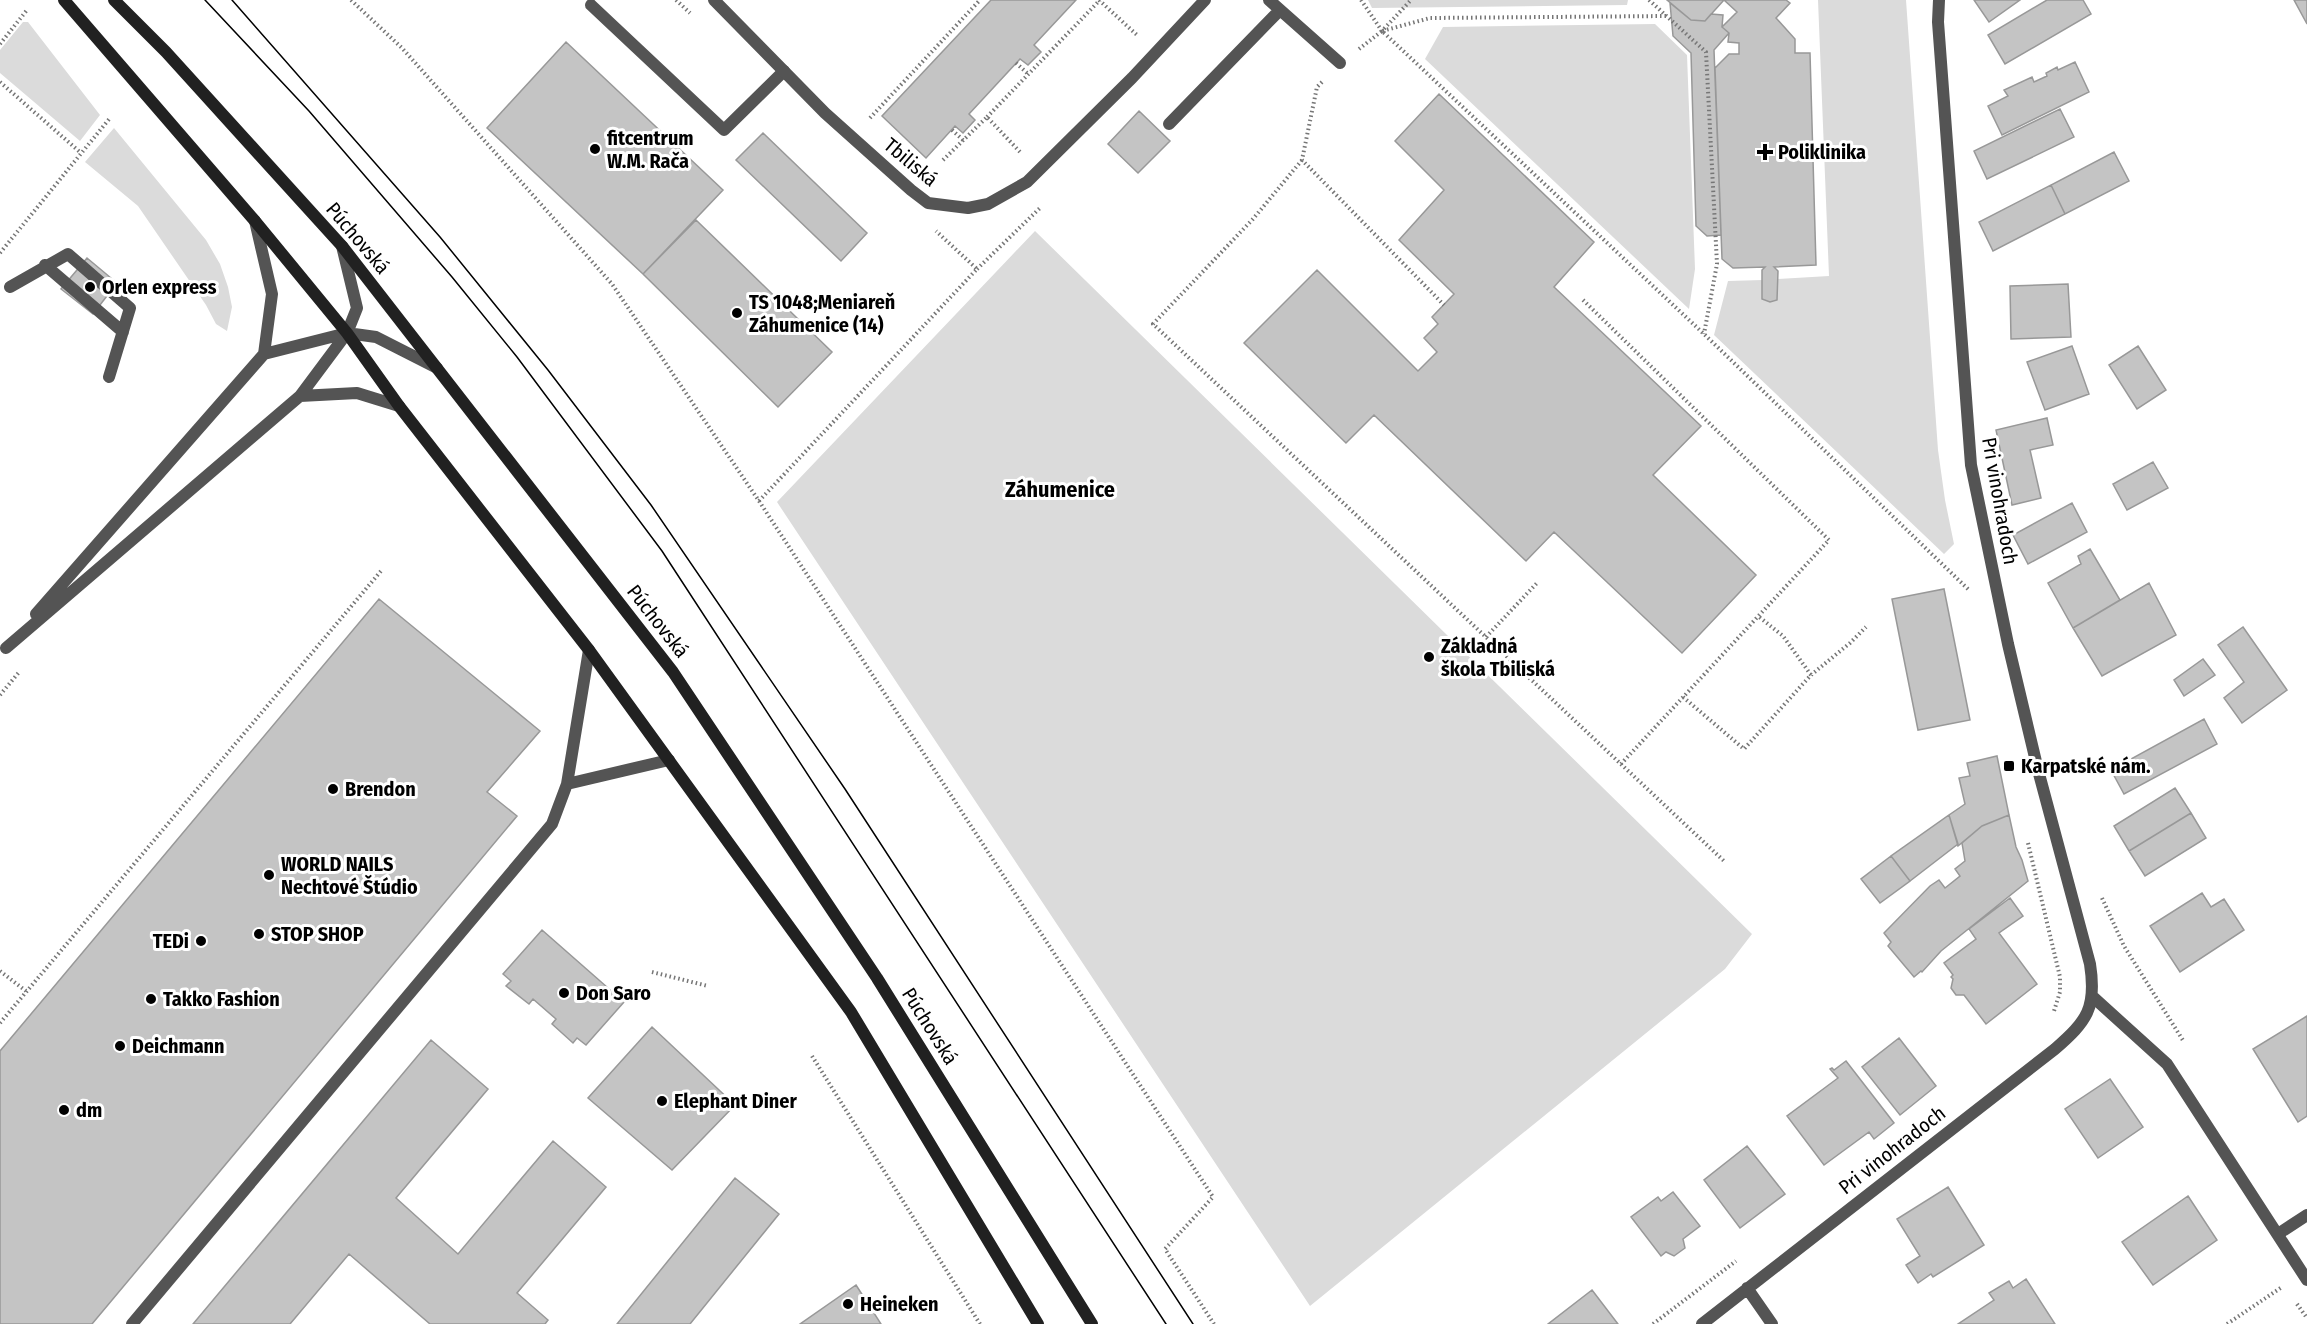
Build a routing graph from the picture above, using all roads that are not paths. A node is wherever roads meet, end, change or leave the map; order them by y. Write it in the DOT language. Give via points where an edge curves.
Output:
graph roads {
  1 [pos="64,0"];
  2 [pos="114,0"];
  3 [pos="714,0"];
  4 [pos="1205,0"];
  5 [pos="1269,0"];
  6 [pos="1939,0"];
  7 [pos="591,4"];
  8 [pos="1280,10"];
  9 [pos="1340,63"];
  10 [pos="784,71"];
  11 [pos="1169,124"];
  12 [pos="255,221"];
  13 [pos="342,246"];
  14 [pos="45,265"];
  15 [pos="10,287"];
  16 [pos="123,332"];
  17 [pos="347,333"];
  18 [pos="264,354"];
  19 [pos="437,368"];
  20 [pos="109,377"];
  21 [pos="300,396"];
  22 [pos="399,406"];
  23 [pos="2,648"];
  24 [pos="589,650"];
  25 [pos="669,760"];
  26 [pos="567,784"];
  27 [pos="2093,997"];
  28 [pos="2307,1215"];
  29 [pos="2278,1234"];
  30 [pos="2307,1280"];
  31 [pos="1748,1288"];
  32 [pos="132,1324"];
  33 [pos="1038,1324"];
  34 [pos="1092,1324"];
  35 [pos="1702,1324"];
  36 [pos="1772,1324"];
  1 -- 12 [label="main road"];
  2 -- 13 [label="main road, Púchovská"];
  3 -- 10 [label="street, Tbiliská"];
  4 -- 10 [label="street, Tbiliská" via="1026,182 988,204 968,208 928,203 825,113"];
  5 -- 8 [label="street"];
  6 -- 27 [label="street, Pri vinohradoch" via="1971,465 2038,770 2090,964"];
  7 -- 10 [label="street" via="724,130"];
  8 -- 9 [label="street"];
  8 -- 11 [label="street"];
  12 -- 17 [label="main road"];
  12 -- 18 [label="street" via="272,294"];
  13 -- 17 [label="street" via="357,308"];
  13 -- 19 [label="main road, Púchovská"];
  14 -- 15 [label="street"];
  14 -- 16 [label="street"];
  14 -- 16 [label="street" via="68,254 130,308"];
  16 -- 20 [label="street"];
  17 -- 18 [label="street"];
  17 -- 19 [label="street" via="376,337"];
  17 -- 21 [label="street"];
  17 -- 22 [label="main road"];
  18 -- 23 [label="street"];
  19 -- 34 [label="main road, Púchovská" via="673,672 877,978"];
  21 -- 22 [label="street" via="357,393"];
  21 -- 23 [label="street"];
  22 -- 24 [label="main road"];
  24 -- 25 [label="main road"];
  24 -- 26 [label="street"];
  25 -- 26 [label="street"];
  25 -- 33 [label="main road" via="851,1012"];
  26 -- 32 [label="street" via="552,824"];
  27 -- 29 [label="street" via="2167,1064"];
  27 -- 31 [label="street, Pri vinohradoch" via="2077,1030 2055,1049"];
  28 -- 29 [label="street"];
  29 -- 30 [label="street"];
  31 -- 35 [label="street, Pri vinohradoch"];
  31 -- 36 [label="street"];
}
